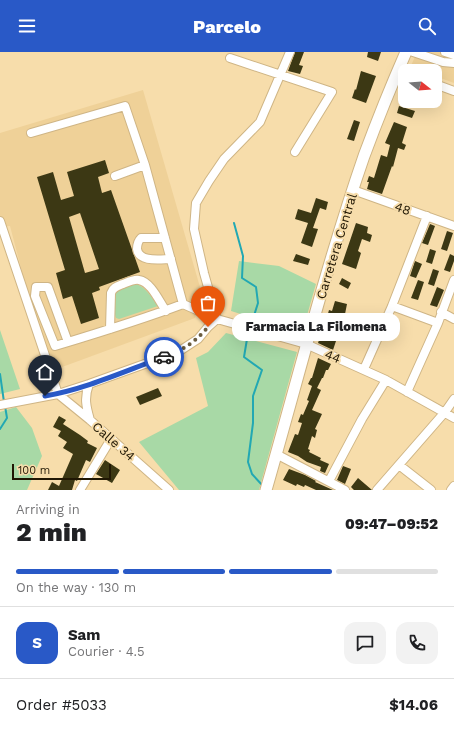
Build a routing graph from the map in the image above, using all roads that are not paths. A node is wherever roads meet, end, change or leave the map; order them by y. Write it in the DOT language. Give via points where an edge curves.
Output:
graph roads {
  1 [pos="290,52"];
  2 [pos="406,52"];
  3 [pos="413,52"];
  4 [pos="445,52"];
  5 [pos="454,55"];
  6 [pos="230,58"];
  7 [pos="454,63"];
  8 [pos="403,64"];
  9 [pos="281,74"];
  10 [pos="398,80"];
  11 [pos="442,87"];
  12 [pos="454,91"];
  13 [pos="31,133"];
  14 [pos="295,152"];
  15 [pos="145,165"];
  16 [pos="115,176"];
  17 [pos="353,190"];
  18 [pos="427,216"];
  19 [pos="0,221"];
  20 [pos="454,226"];
  21 [pos="2,236"];
  22 [pos="165,238"];
  23 [pos="171,259"];
  24 [pos="454,280"];
  25 [pos="183,304"];
  26 [pos="392,306"];
  27 [pos="166,311"];
  28 [pos="441,312"];
  29 [pos="218,319"];
  30 [pos="454,320"];
  31 [pos="438,323"];
  32 [pos="110,329"];
  33 [pos="68,342"];
  34 [pos="306,344"];
  35 [pos="364,369"];
  36 [pos="386,380"];
  37 [pos="89,384"];
  38 [pos="407,392"];
  39 [pos="58,394"];
  40 [pos="454,399"];
  41 [pos="0,405"];
  42 [pos="445,412"];
  43 [pos="454,418"];
  44 [pos="90,420"];
  45 [pos="111,439"];
  46 [pos="276,454"];
  47 [pos="399,465"];
  48 [pos="329,481"];
  49 [pos="454,486"];
  50 [pos="267,488"];
  51 [pos="80,490"];
  52 [pos="169,490"];
  53 [pos="345,490"];
  54 [pos="377,490"];
  55 [pos="431,490"];
  56 [pos="451,490"];
  1 -- 9 [label="street"];
  2 -- 8 [label="highway, Carretera Central"];
  3 -- 7 [label="street"];
  4 -- 5 [label="street"];
  6 -- 9 [label="street"];
  9 -- 14 [label="street" via="332,92"];
  9 -- 29 [label="street" via="260,122 224,159 196,203 194,229"];
  10 -- 17 [label="highway, Carretera Central" via="364,156"];
  11 -- 12 [label="street"];
  13 -- 15 [label="street" via="125,106"];
  15 -- 16 [label="street"];
  15 -- 22 [label="street"];
  17 -- 18 [label="street, 48"];
  17 -- 34 [label="highway, Carretera Central"];
  18 -- 20 [label="street, 48"];
  18 -- 26 [label="street"];
  19 -- 21 [label="street"];
  21 -- 39 [label="street"];
  22 -- 23 [label="street"];
  22 -- 23 [label="street" via="141,238 137,242 137,250 142,258"];
  23 -- 25 [label="street"];
  24 -- 28 [label="street"];
  25 -- 27 [label="street"];
  25 -- 29 [label="street, 44"];
  26 -- 31 [label="street"];
  26 -- 35 [label="street"];
  27 -- 32 [label="street"];
  27 -- 32 [label="street" via="149,286 137,279 112,289"];
  28 -- 30 [label="street"];
  28 -- 31 [label="street"];
  29 -- 34 [label="street, 44"];
  29 -- 37 [label="street" via="178,352"];
  31 -- 38 [label="street"];
  32 -- 33 [label="street"];
  33 -- 33 [label="street" via="48,287 36,287 35,296 55,346"];
  34 -- 35 [label="street, 44"];
  34 -- 46 [label="highway, Carretera Central"];
  35 -- 36 [label="street, 44"];
  36 -- 38 [label="street, 44"];
  36 -- 48 [label="street"];
  37 -- 39 [label="street"];
  37 -- 44 [label="street" via="86,407"];
  38 -- 42 [label="street, 44"];
  39 -- 41 [label="street"];
  39 -- 44 [label="street, Calle 34"];
  40 -- 42 [label="street"];
  42 -- 43 [label="street, 44"];
  42 -- 47 [label="street"];
  44 -- 45 [label="street, Calle 34"];
  45 -- 51 [label="street"];
  45 -- 52 [label="street, Calle 34"];
  46 -- 48 [label="street"];
  46 -- 50 [label="highway, Carretera Central"];
  47 -- 54 [label="street"];
  47 -- 55 [label="street"];
  48 -- 53 [label="street"];
  49 -- 56 [label="street"];
}
